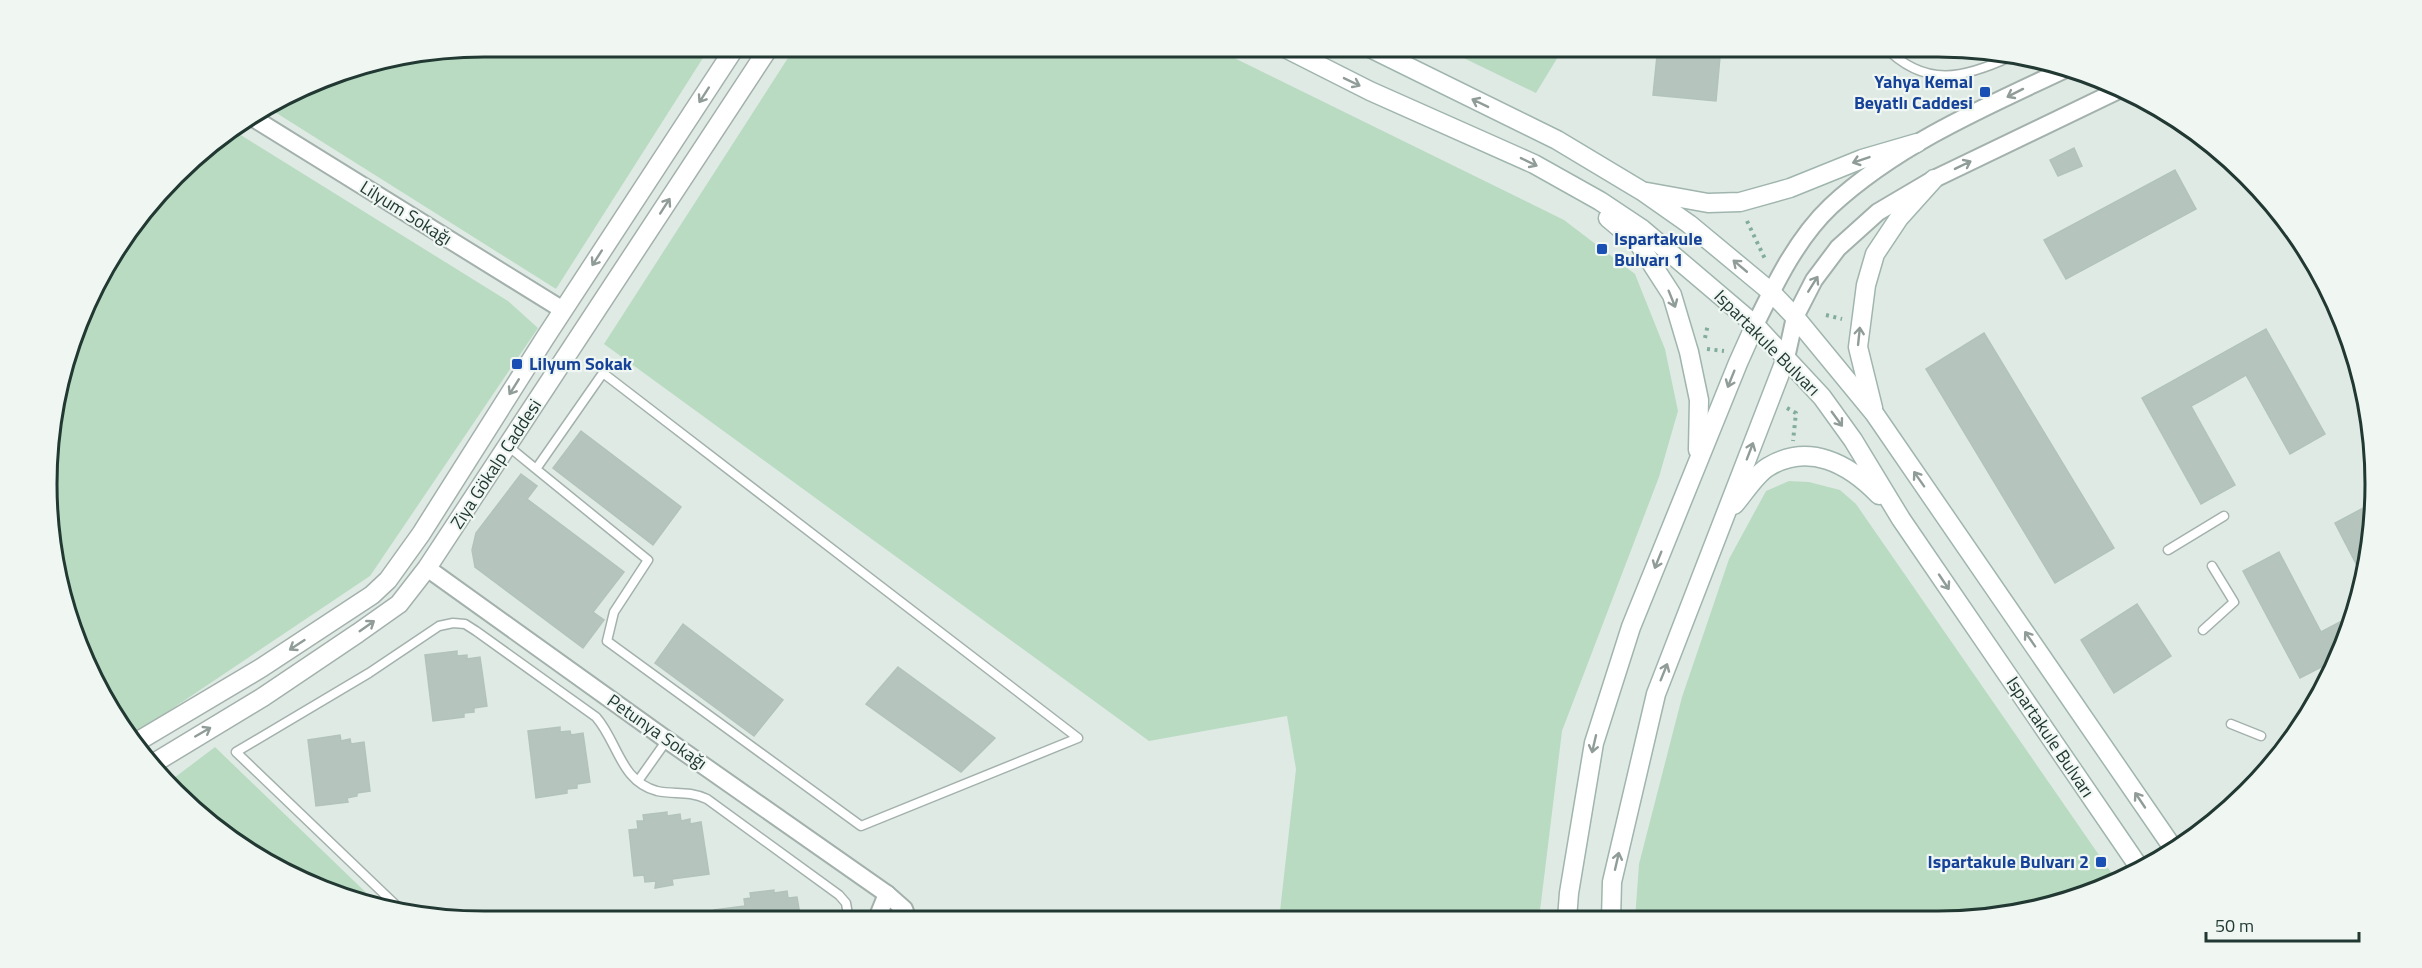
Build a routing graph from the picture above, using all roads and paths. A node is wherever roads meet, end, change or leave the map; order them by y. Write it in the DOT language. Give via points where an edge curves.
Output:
graph roads {
  1 [pos="729,57"];
  2 [pos="763,57"];
  3 [pos="1303,57"];
  4 [pos="1388,57"];
  5 [pos="1899,57"];
  6 [pos="1998,62"];
  7 [pos="2056,74"];
  8 [pos="2110,94"];
  9 [pos="259,121"];
  10 [pos="1917,143"];
  11 [pos="1563,179"];
  12 [pos="1934,179"];
  13 [pos="1642,191"];
  14 [pos="1747,221"];
  15 [pos="1767,262"];
  16 [pos="1771,292"];
  17 [pos="563,310"];
  18 [pos="1843,311"];
  19 [pos="1826,315"];
  20 [pos="1795,317"];
  21 [pos="587,325"];
  22 [pos="1755,325"];
  23 [pos="1704,348"];
  24 [pos="1727,351"];
  25 [pos="1786,358"];
  26 [pos="1787,408"];
  27 [pos="1874,413"];
  28 [pos="508,446"];
  29 [pos="1793,446"];
  30 [pos="1698,461"];
  31 [pos="536,469"];
  32 [pos="1725,516"];
  33 [pos="2224,516"];
  34 [pos="1901,519"];
  35 [pos="2168,550"];
  36 [pos="407,553"];
  37 [pos="2212,566"];
  38 [pos="428,568"];
  39 [pos="2203,630"];
  40 [pos="2230,723"];
  41 [pos="2261,736"];
  42 [pos="142,739"];
  43 [pos="667,740"];
  44 [pos="158,760"];
  45 [pos="638,781"];
  46 [pos="2169,843"];
  47 [pos="2136,862"];
  48 [pos="887,894"];
  49 [pos="391,901"];
  50 [pos="847,911"];
  51 [pos="880,911"];
  52 [pos="905,911"];
  53 [pos="1568,911"];
  54 [pos="1611,911"];
  1 -- 17 [label="main road, one-way"];
  21 -- 2 [label="main road, Ziya Gökalp Caddesi, one-way"];
  3 -- 11 [label="main road, Ispartakule Bulvarı, one-way"];
  13 -- 4 [label="main road, Ispartakule Bulvarı, one-way" via="1557,140"];
  5 -- 6 [label="lane" via="1914,68 1940,76 1965,75"];
  7 -- 10 [label="street, one-way"];
  12 -- 8 [label="street, one-way"];
  9 -- 17 [label="street, Lilyum Sokağı"];
  10 -- 13 [label="main road, one-way" via="1740,202 1708,203"];
  10 -- 16 [label="street" via="1830,207 1808,232"];
  11 -- 22 [label="main road, Ispartakule Bulvarı" via="1642,229"];
  11 -- 30 [label="main road, one-way" via="1639,244 1672,295 1699,400"];
  20 -- 12 [label="street, one-way" via="1814,280 1838,248 1878,212"];
  27 -- 12 [label="main road, one-way" via="1858,347 1866,285 1875,254 1899,218"];
  16 -- 13 [label="main road, Ispartakule Bulvarı, one-way"];
  14 -- 15 [label="path"];
  16 -- 20 [label="main road, Ispartakule Bulvarı"];
  16 -- 22 [label="street"];
  17 -- 21 [label="main road"];
  17 -- 36 [label="main road, one-way"];
  18 -- 19 [label="path" via="1842,320"];
  20 -- 25 [label="street"];
  20 -- 27 [label="main road, Ispartakule Bulvarı"];
  21 -- 28 [label="main road, Ziya Gökalp Caddesi"];
  22 -- 25 [label="main road, Ispartakule Bulvarı"];
  22 -- 30 [label="main road, one-way"];
  23 -- 24 [label="path"];
  32 -- 25 [label="main road, one-way"];
  25 -- 34 [label="main road, Ispartakule Bulvarı, one-way" via="1853,440"];
  26 -- 29 [label="path" via="1796,413"];
  46 -- 27 [label="main road, Ispartakule Bulvarı, one-way"];
  28 -- 31 [label="lane"];
  28 -- 38 [label="main road, Ziya Gökalp Caddesi"];
  30 -- 53 [label="main road, one-way" via="1631,627 1594,743"];
  31 -- 31 [label="lane" via="648,561 614,612 607,641 861,826 1078,738 603,374"];
  32 -- 34 [label="main road" via="1766,468 1786,459 1817,456 1855,472"];
  54 -- 32 [label="main road, one-way" via="1612,882 1656,694"];
  33 -- 35 [label="lane"];
  34 -- 47 [label="main road, Ispartakule Bulvarı, one-way"];
  36 -- 38 [label="main road"];
  36 -- 42 [label="main road, one-way" via="372,595 261,668"];
  37 -- 39 [label="lane" via="2234,602"];
  38 -- 43 [label="street, Petunya Sokağı"];
  44 -- 38 [label="main road, Ziya Gökalp Caddesi, one-way" via="262,698 399,604"];
  40 -- 41 [label="lane"];
  43 -- 45 [label="lane"];
  43 -- 48 [label="street, Petunya Sokağı"];
  45 -- 49 [label="lane" via="622,766 610,736 596,717 465,624 439,626 369,673 236,752"];
  45 -- 50 [label="lane" via="657,791 694,793 707,799 838,895"];
  48 -- 51 [label="street"];
  48 -- 52 [label="street, Petunya Sokağı"];
}
